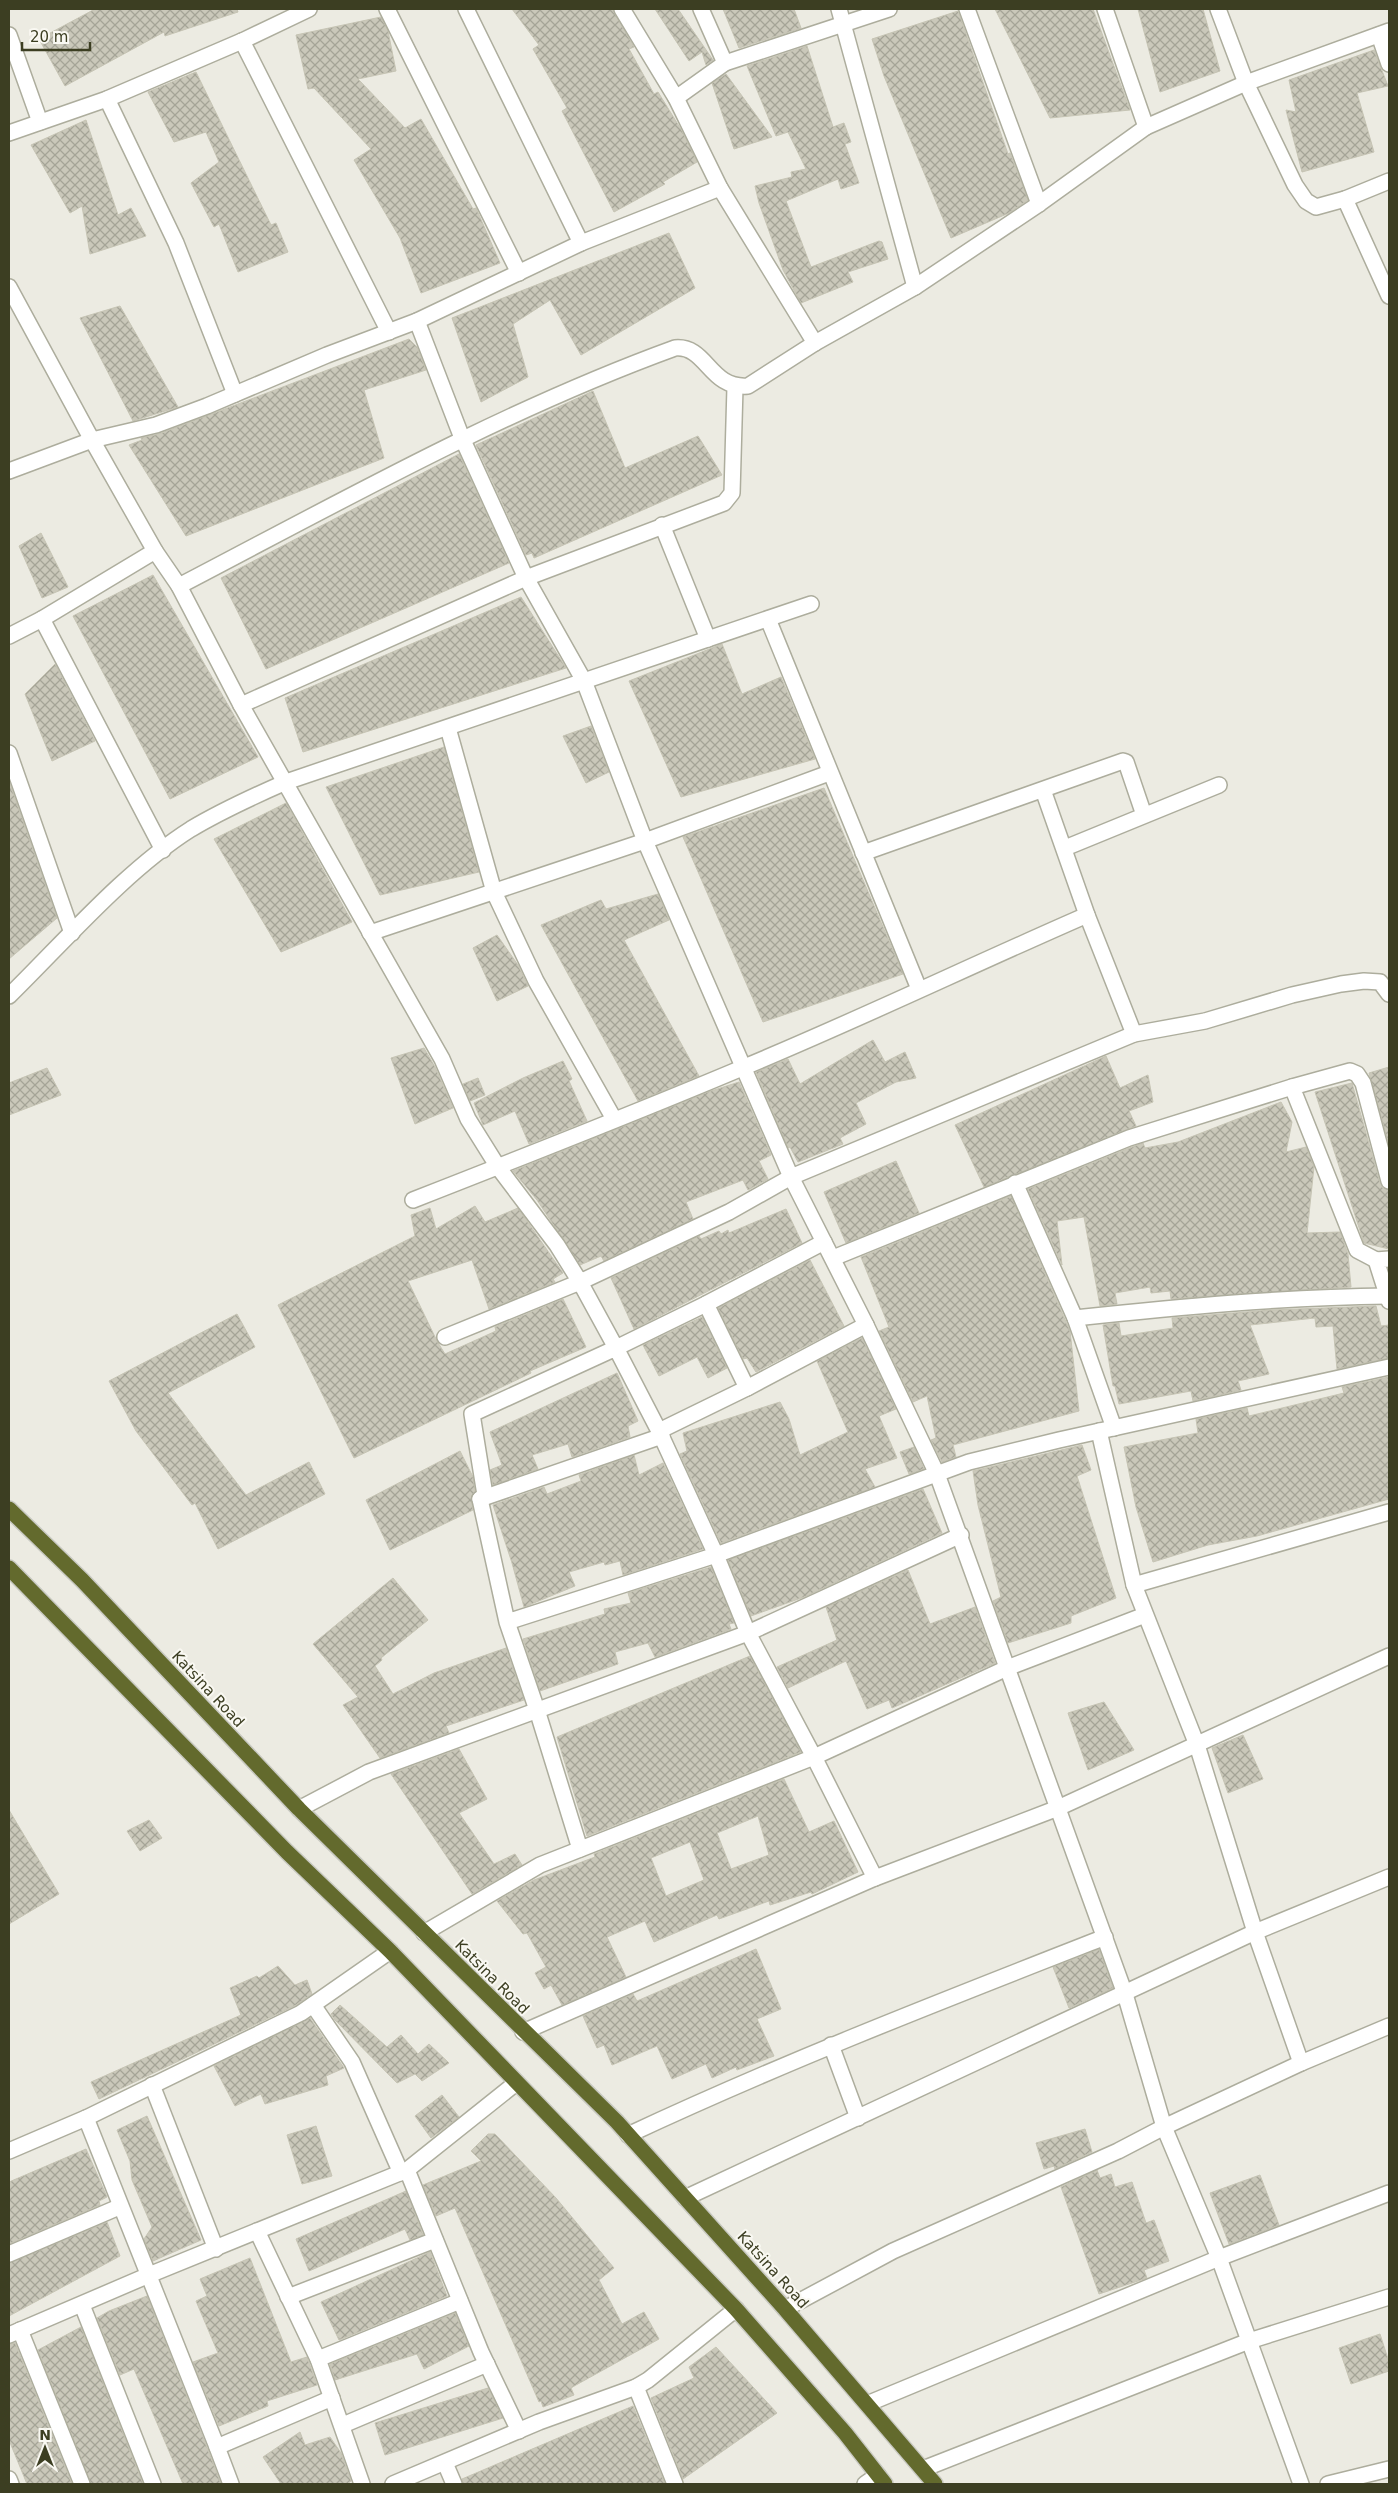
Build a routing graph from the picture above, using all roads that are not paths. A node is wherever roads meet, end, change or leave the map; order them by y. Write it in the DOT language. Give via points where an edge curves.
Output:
graph roads {
  1 [pos="309,9"];
  2 [pos="387,9"];
  3 [pos="466,9"];
  4 [pos="622,9"];
  5 [pos="702,9"];
  6 [pos="889,9"];
  7 [pos="967,9"];
  8 [pos="1105,9"];
  9 [pos="1218,9"];
  10 [pos="842,15"];
  11 [pos="1384,33"];
  12 [pos="242,40"];
  13 [pos="10,46"];
  14 [pos="724,63"];
  15 [pos="1389,64"];
  16 [pos="1246,83"];
  17 [pos="676,98"];
  18 [pos="107,99"];
  19 [pos="40,122"];
  20 [pos="1146,127"];
  21 [pos="9,133"];
  22 [pos="1389,181"];
  23 [pos="720,188"];
  24 [pos="1345,199"];
  25 [pos="1039,204"];
  26 [pos="581,243"];
  27 [pos="519,273"];
  28 [pos="915,286"];
  29 [pos="11,296"];
  30 [pos="1389,296"];
  31 [pos="417,321"];
  32 [pos="389,332"];
  33 [pos="815,342"];
  34 [pos="735,387"];
  35 [pos="235,394"];
  36 [pos="462,438"];
  37 [pos="92,440"];
  38 [pos="9,472"];
  39 [pos="662,525"];
  40 [pos="155,551"];
  41 [pos="526,578"];
  42 [pos="178,586"];
  43 [pos="811,604"];
  44 [pos="42,619"];
  45 [pos="768,619"];
  46 [pos="9,636"];
  47 [pos="708,639"];
  48 [pos="584,680"];
  49 [pos="241,705"];
  50 [pos="448,728"];
  51 [pos="9,754"];
  52 [pos="830,772"];
  53 [pos="286,782"];
  54 [pos="1220,785"];
  55 [pos="1043,790"];
  56 [pos="1144,815"];
  57 [pos="645,841"];
  58 [pos="1065,848"];
  59 [pos="163,850"];
  60 [pos="863,853"];
  61 [pos="494,892"];
  62 [pos="1087,914"];
  63 [pos="72,933"];
  64 [pos="370,933"];
  65 [pos="919,989"];
  66 [pos="1389,994"];
  67 [pos="9,996"];
  68 [pos="1134,1034"];
  69 [pos="743,1068"];
  70 [pos="1292,1087"];
  71 [pos="614,1119"];
  72 [pos="498,1167"];
  73 [pos="791,1177"];
  74 [pos="1389,1180"];
  75 [pos="1015,1184"];
  76 [pos="413,1200"];
  77 [pos="824,1242"];
  78 [pos="833,1258"];
  79 [pos="1383,1260"];
  80 [pos="580,1282"];
  81 [pos="1388,1299"];
  82 [pos="706,1304"];
  83 [pos="1075,1318"];
  84 [pos="866,1325"];
  85 [pos="445,1337"];
  86 [pos="616,1348"];
  87 [pos="1389,1368"];
  88 [pos="747,1388"];
  89 [pos="1114,1428"];
  90 [pos="1099,1431"];
  91 [pos="661,1433"];
  92 [pos="937,1474"];
  93 [pos="480,1499"];
  94 [pos="9,1509"];
  95 [pos="1389,1512"];
  96 [pos="961,1535"];
  97 [pos="716,1555"];
  98 [pos="9,1568"];
  99 [pos="1134,1585"];
  100 [pos="1145,1615"];
  101 [pos="507,1622"];
  102 [pos="748,1633"];
  103 [pos="1389,1656"];
  104 [pos="1007,1668"];
  105 [pos="537,1710"];
  106 [pos="1197,1745"];
  107 [pos="814,1757"];
  108 [pos="1058,1808"];
  109 [pos="299,1809"];
  110 [pos="580,1849"];
  111 [pos="1389,1877"];
  112 [pos="875,1878"];
  113 [pos="1255,1932"];
  114 [pos="424,1933"];
  115 [pos="1104,1937"];
  116 [pos="390,1951"];
  117 [pos="1125,1994"];
  118 [pos="313,2005"];
  119 [pos="1389,2026"];
  120 [pos="523,2032"];
  121 [pos="831,2045"];
  122 [pos="1301,2063"];
  123 [pos="516,2083"];
  124 [pos="152,2085"];
  125 [pos="86,2118"];
  126 [pos="858,2118"];
  127 [pos="1164,2126"];
  128 [pos="628,2135"];
  129 [pos="9,2151"];
  130 [pos="404,2172"];
  131 [pos="1389,2193"];
  132 [pos="685,2198"];
  133 [pos="119,2206"];
  134 [pos="256,2231"];
  135 [pos="435,2240"];
  136 [pos="216,2249"];
  137 [pos="9,2254"];
  138 [pos="1219,2258"];
  139 [pos="149,2275"];
  140 [pos="288,2297"];
  141 [pos="1389,2297"];
  142 [pos="460,2301"];
  143 [pos="82,2304"];
  144 [pos="736,2309"];
  145 [pos="785,2310"];
  146 [pos="14,2333"];
  147 [pos="1249,2341"];
  148 [pos="318,2359"];
  149 [pos="487,2364"];
  150 [pos="636,2387"];
  151 [pos="332,2398"];
  152 [pos="867,2404"];
  153 [pos="343,2425"];
  154 [pos="519,2431"];
  155 [pos="217,2447"];
  156 [pos="445,2463"];
  157 [pos="923,2469"];
  158 [pos="1389,2469"];
  159 [pos="9,2479"];
  160 [pos="882,2480"];
  161 [pos="11,2484"];
  162 [pos="82,2484"];
  163 [pos="153,2484"];
  164 [pos="231,2484"];
  165 [pos="362,2484"];
  166 [pos="393,2484"];
  167 [pos="454,2484"];
  168 [pos="675,2484"];
  169 [pos="865,2484"];
  170 [pos="935,2484"];
  171 [pos="1301,2484"];
  172 [pos="1328,2484"];
  1 -- 12 [label="street"];
  2 -- 27 [label="street"];
  3 -- 26 [label="street"];
  4 -- 17 [label="street"];
  5 -- 14 [label="street"];
  6 -- 10 [label="street"];
  7 -- 25 [label="street"];
  8 -- 20 [label="street"];
  9 -- 16 [label="street"];
  10 -- 14 [label="street"];
  10 -- 28 [label="street"];
  11 -- 15 [label="street"];
  11 -- 16 [label="street"];
  12 -- 18 [label="street"];
  12 -- 32 [label="street"];
  13 -- 19 [label="street"];
  14 -- 17 [label="street"];
  16 -- 20 [label="street"];
  16 -- 24 [label="street" via="1295,185 1306,200 1316,207"];
  17 -- 23 [label="street"];
  18 -- 19 [label="street"];
  18 -- 35 [label="street" via="176,243"];
  19 -- 21 [label="street"];
  20 -- 25 [label="street"];
  22 -- 24 [label="street"];
  23 -- 26 [label="street"];
  23 -- 33 [label="street"];
  24 -- 30 [label="street"];
  25 -- 28 [label="street"];
  26 -- 27 [label="street"];
  27 -- 31 [label="street"];
  28 -- 33 [label="street"];
  29 -- 37 [label="street"];
  31 -- 32 [label="street"];
  31 -- 36 [label="street"];
  32 -- 35 [label="street"];
  33 -- 34 [label="street" via="748,386"];
  34 -- 36 [label="street" via="721,380 685,347 675,348 606,373"];
  34 -- 39 [label="street" via="732,494 724,503"];
  35 -- 37 [label="street" via="156,425"];
  36 -- 41 [label="street"];
  36 -- 42 [label="street"];
  37 -- 38 [label="street"];
  37 -- 40 [label="street"];
  39 -- 41 [label="street"];
  39 -- 47 [label="street"];
  40 -- 42 [label="street"];
  40 -- 44 [label="street"];
  41 -- 48 [label="street"];
  41 -- 49 [label="street"];
  42 -- 49 [label="street"];
  43 -- 45 [label="street"];
  44 -- 46 [label="street"];
  44 -- 59 [label="street"];
  45 -- 47 [label="street"];
  45 -- 52 [label="street"];
  47 -- 48 [label="street"];
  48 -- 50 [label="street"];
  48 -- 57 [label="street"];
  49 -- 53 [label="street"];
  50 -- 53 [label="street"];
  50 -- 61 [label="street"];
  51 -- 63 [label="street"];
  52 -- 57 [label="street"];
  52 -- 60 [label="street"];
  53 -- 59 [label="street" via="190,830"];
  53 -- 64 [label="street"];
  54 -- 56 [label="street"];
  55 -- 56 [label="street" via="1125,761"];
  55 -- 58 [label="street"];
  55 -- 60 [label="street"];
  56 -- 58 [label="street"];
  57 -- 61 [label="street"];
  57 -- 69 [label="street"];
  58 -- 62 [label="street"];
  59 -- 63 [label="street" via="133,873"];
  60 -- 65 [label="street"];
  61 -- 64 [label="street"];
  61 -- 71 [label="street" via="536,981"];
  62 -- 65 [label="street"];
  62 -- 68 [label="street"];
  63 -- 67 [label="street"];
  64 -- 72 [label="street" via="442,1059 468,1119"];
  65 -- 69 [label="street"];
  66 -- 68 [label="street" via="1380,982 1342,984 1205,1021"];
  68 -- 73 [label="street"];
  69 -- 71 [label="street"];
  69 -- 73 [label="street"];
  70 -- 74 [label="street" via="1350,1071 1357,1074 1363,1083"];
  70 -- 75 [label="street" via="1129,1138"];
  70 -- 79 [label="street" via="1357,1250"];
  71 -- 72 [label="street"];
  72 -- 76 [label="street"];
  72 -- 80 [label="street"];
  73 -- 77 [label="street"];
  73 -- 80 [label="street" via="729,1212"];
  75 -- 78 [label="street"];
  75 -- 83 [label="street"];
  77 -- 78 [label="street"];
  77 -- 82 [label="street"];
  78 -- 84 [label="street"];
  79 -- 81 [label="street"];
  80 -- 85 [label="street"];
  80 -- 86 [label="street"];
  81 -- 83 [label="street" via="1320,1297"];
  82 -- 86 [label="street"];
  82 -- 88 [label="street"];
  83 -- 89 [label="street"];
  84 -- 88 [label="street"];
  84 -- 92 [label="street"];
  86 -- 91 [label="street"];
  86 -- 93 [label="street" via="472,1414 485,1495"];
  87 -- 89 [label="street"];
  88 -- 91 [label="street"];
  89 -- 90 [label="street"];
  90 -- 92 [label="street" via="969,1462"];
  90 -- 99 [label="street"];
  91 -- 93 [label="street"];
  91 -- 97 [label="street"];
  92 -- 96 [label="street"];
  92 -- 97 [label="street"];
  93 -- 101 [label="street"];
  94 -- 109 [label="highway, Katsina Road" via="82,1580"];
  95 -- 99 [label="street"];
  96 -- 102 [label="street"];
  96 -- 104 [label="street"];
  97 -- 101 [label="street"];
  97 -- 102 [label="street"];
  98 -- 116 [label="highway" via="287,1852"];
  99 -- 100 [label="street"];
  100 -- 104 [label="street"];
  100 -- 106 [label="street"];
  101 -- 105 [label="street"];
  102 -- 105 [label="street"];
  102 -- 107 [label="street"];
  103 -- 106 [label="street"];
  104 -- 107 [label="street"];
  104 -- 108 [label="street"];
  105 -- 109 [label="street" via="369,1772"];
  105 -- 110 [label="street"];
  106 -- 108 [label="street"];
  106 -- 113 [label="street"];
  107 -- 110 [label="street"];
  107 -- 112 [label="street"];
  108 -- 112 [label="street"];
  108 -- 115 [label="street"];
  109 -- 114 [label="highway, Katsina Road"];
  110 -- 114 [label="street" via="540,1865"];
  111 -- 113 [label="street"];
  112 -- 120 [label="street"];
  113 -- 117 [label="street"];
  113 -- 122 [label="street"];
  114 -- 120 [label="highway, Katsina Road"];
  115 -- 117 [label="street"];
  115 -- 121 [label="street"];
  116 -- 118 [label="street"];
  116 -- 123 [label="highway"];
  117 -- 126 [label="street"];
  117 -- 127 [label="street"];
  118 -- 124 [label="street"];
  118 -- 130 [label="street" via="352,2062"];
  119 -- 122 [label="street"];
  120 -- 128 [label="highway, Katsina Road"];
  121 -- 126 [label="street"];
  121 -- 128 [label="street"];
  122 -- 127 [label="street"];
  123 -- 130 [label="street"];
  123 -- 144 [label="highway"];
  124 -- 125 [label="street"];
  124 -- 136 [label="street"];
  125 -- 129 [label="street"];
  125 -- 133 [label="street"];
  126 -- 132 [label="street"];
  127 -- 138 [label="street"];
  127 -- 145 [label="street" via="1118,2151 893,2251"];
  128 -- 132 [label="highway, Katsina Road"];
  130 -- 134 [label="street"];
  130 -- 135 [label="street"];
  131 -- 138 [label="street"];
  132 -- 145 [label="highway, Katsina Road"];
  133 -- 137 [label="street"];
  133 -- 139 [label="street"];
  134 -- 136 [label="street"];
  134 -- 140 [label="street"];
  135 -- 140 [label="street"];
  135 -- 142 [label="street"];
  136 -- 139 [label="street"];
  138 -- 147 [label="street"];
  138 -- 152 [label="street"];
  139 -- 143 [label="street"];
  139 -- 155 [label="street"];
  140 -- 148 [label="street"];
  141 -- 147 [label="street"];
  142 -- 148 [label="street"];
  142 -- 149 [label="street"];
  143 -- 146 [label="street"];
  143 -- 163 [label="street"];
  144 -- 150 [label="street"];
  144 -- 160 [label="highway"];
  145 -- 152 [label="highway, Katsina Road"];
  146 -- 162 [label="street"];
  147 -- 157 [label="street"];
  147 -- 171 [label="street"];
  148 -- 151 [label="street"];
  149 -- 153 [label="street"];
  149 -- 154 [label="street"];
  150 -- 154 [label="street"];
  150 -- 168 [label="street"];
  151 -- 153 [label="street"];
  151 -- 155 [label="street"];
  152 -- 157 [label="highway, Katsina Road"];
  153 -- 165 [label="street"];
  154 -- 156 [label="street"];
  155 -- 164 [label="street"];
  156 -- 166 [label="street"];
  156 -- 167 [label="street"];
  157 -- 170 [label="highway, Katsina Road"];
  158 -- 172 [label="street"];
  159 -- 161 [label="street"];
  160 -- 169 [label="street"];
}
